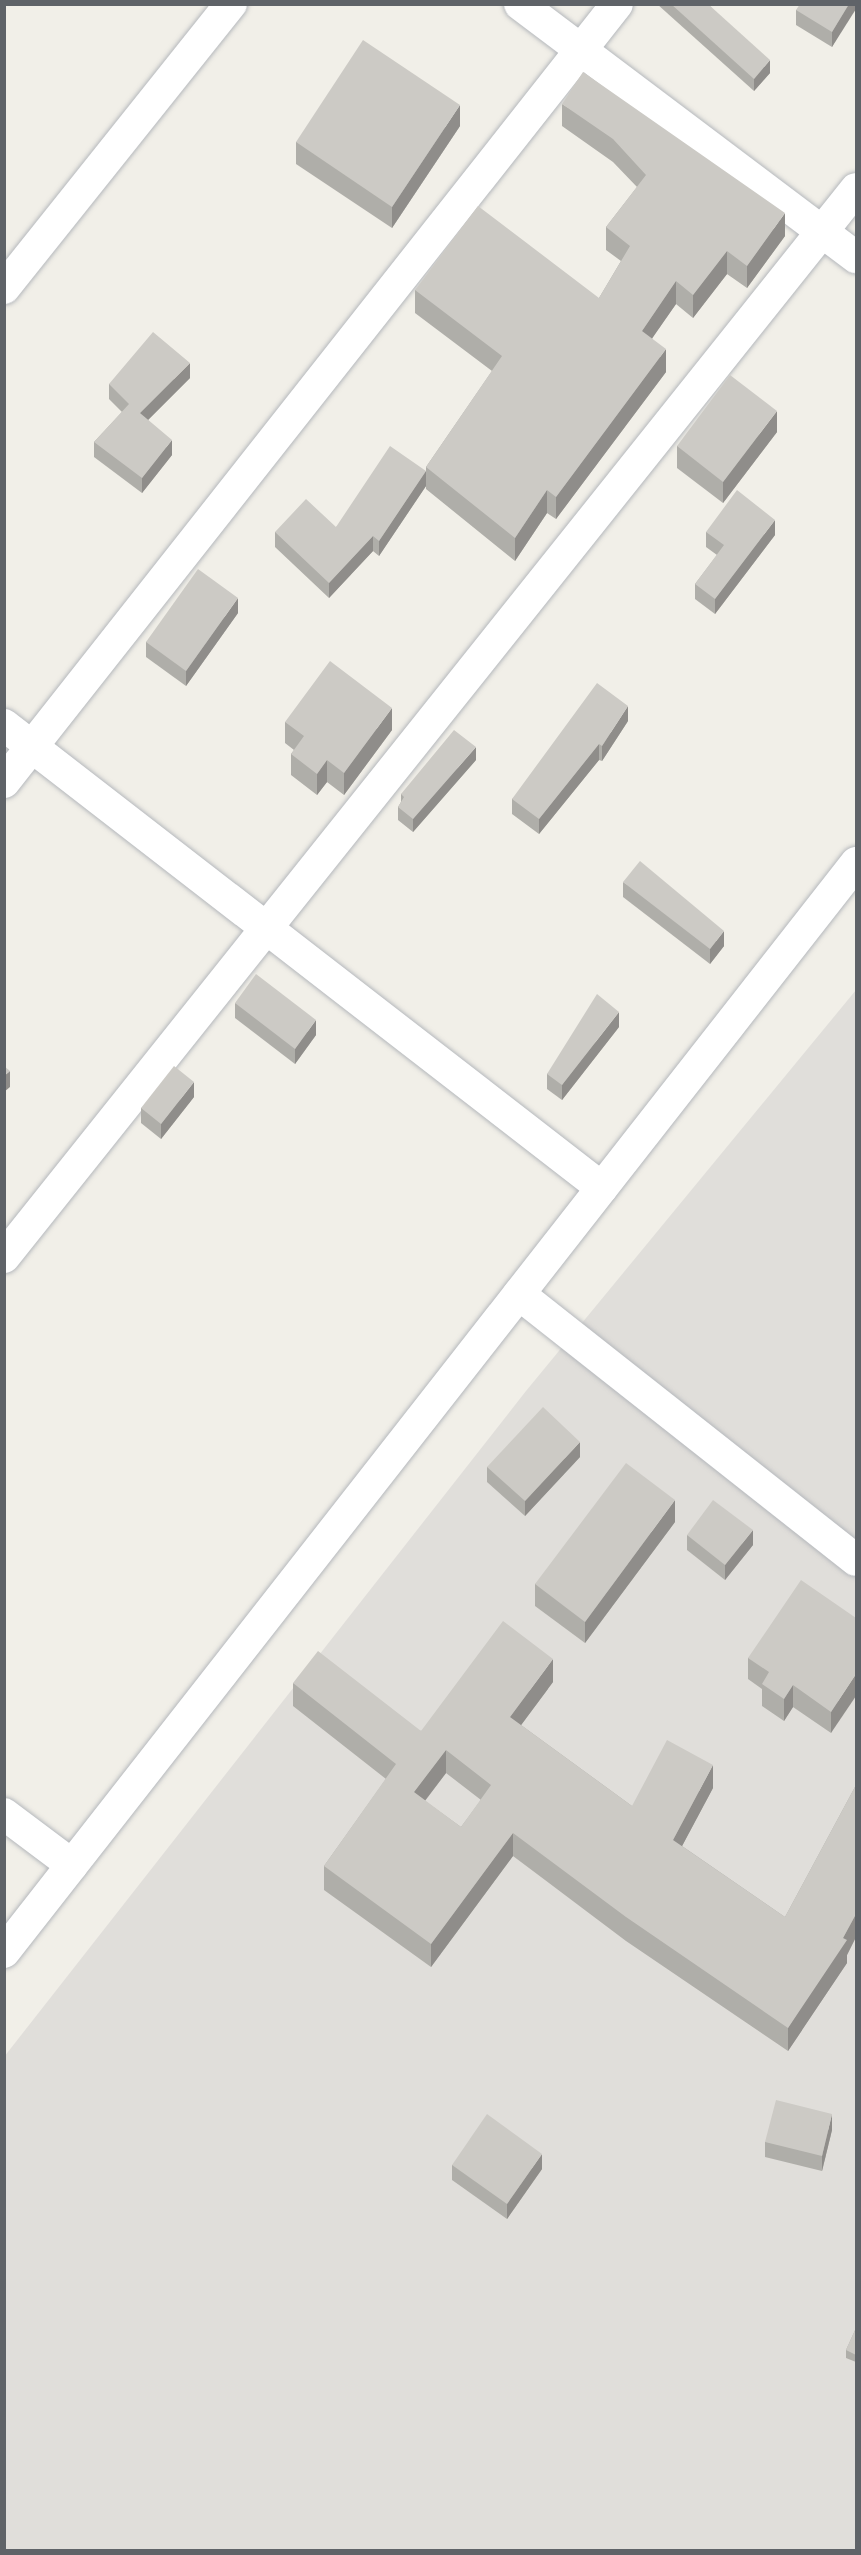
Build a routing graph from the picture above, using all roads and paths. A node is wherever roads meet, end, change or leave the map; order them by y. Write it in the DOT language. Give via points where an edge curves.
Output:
graph roads {
  1 [pos="231,4"];
  2 [pos="520,4"];
  3 [pos="617,4"];
  4 [pos="580,52"];
  5 [pos="856,189"];
  6 [pos="824,232"];
  7 [pos="856,257"];
  8 [pos="4,288"];
  9 [pos="4,725"];
  10 [pos="32,746"];
  11 [pos="4,782"];
  12 [pos="856,863"];
  13 [pos="266,927"];
  14 [pos="602,1188"];
  15 [pos="4,1257"];
  16 [pos="519,1294"];
  17 [pos="856,1560"];
  18 [pos="4,1814"];
  19 [pos="72,1866"];
  20 [pos="4,1952"];
  1 -- 8 [label="street"];
  2 -- 4 [label="street"];
  3 -- 4 [label="street"];
  4 -- 6 [label="street"];
  4 -- 10 [label="street"];
  5 -- 6 [label="street"];
  6 -- 7 [label="street"];
  6 -- 13 [label="street"];
  9 -- 10 [label="street"];
  10 -- 11 [label="street"];
  10 -- 13 [label="street"];
  12 -- 14 [label="street"];
  13 -- 14 [label="street"];
  13 -- 15 [label="street"];
  14 -- 16 [label="street"];
  16 -- 17 [label="street"];
  16 -- 19 [label="street"];
  18 -- 19 [label="street"];
  19 -- 20 [label="street"];
}
